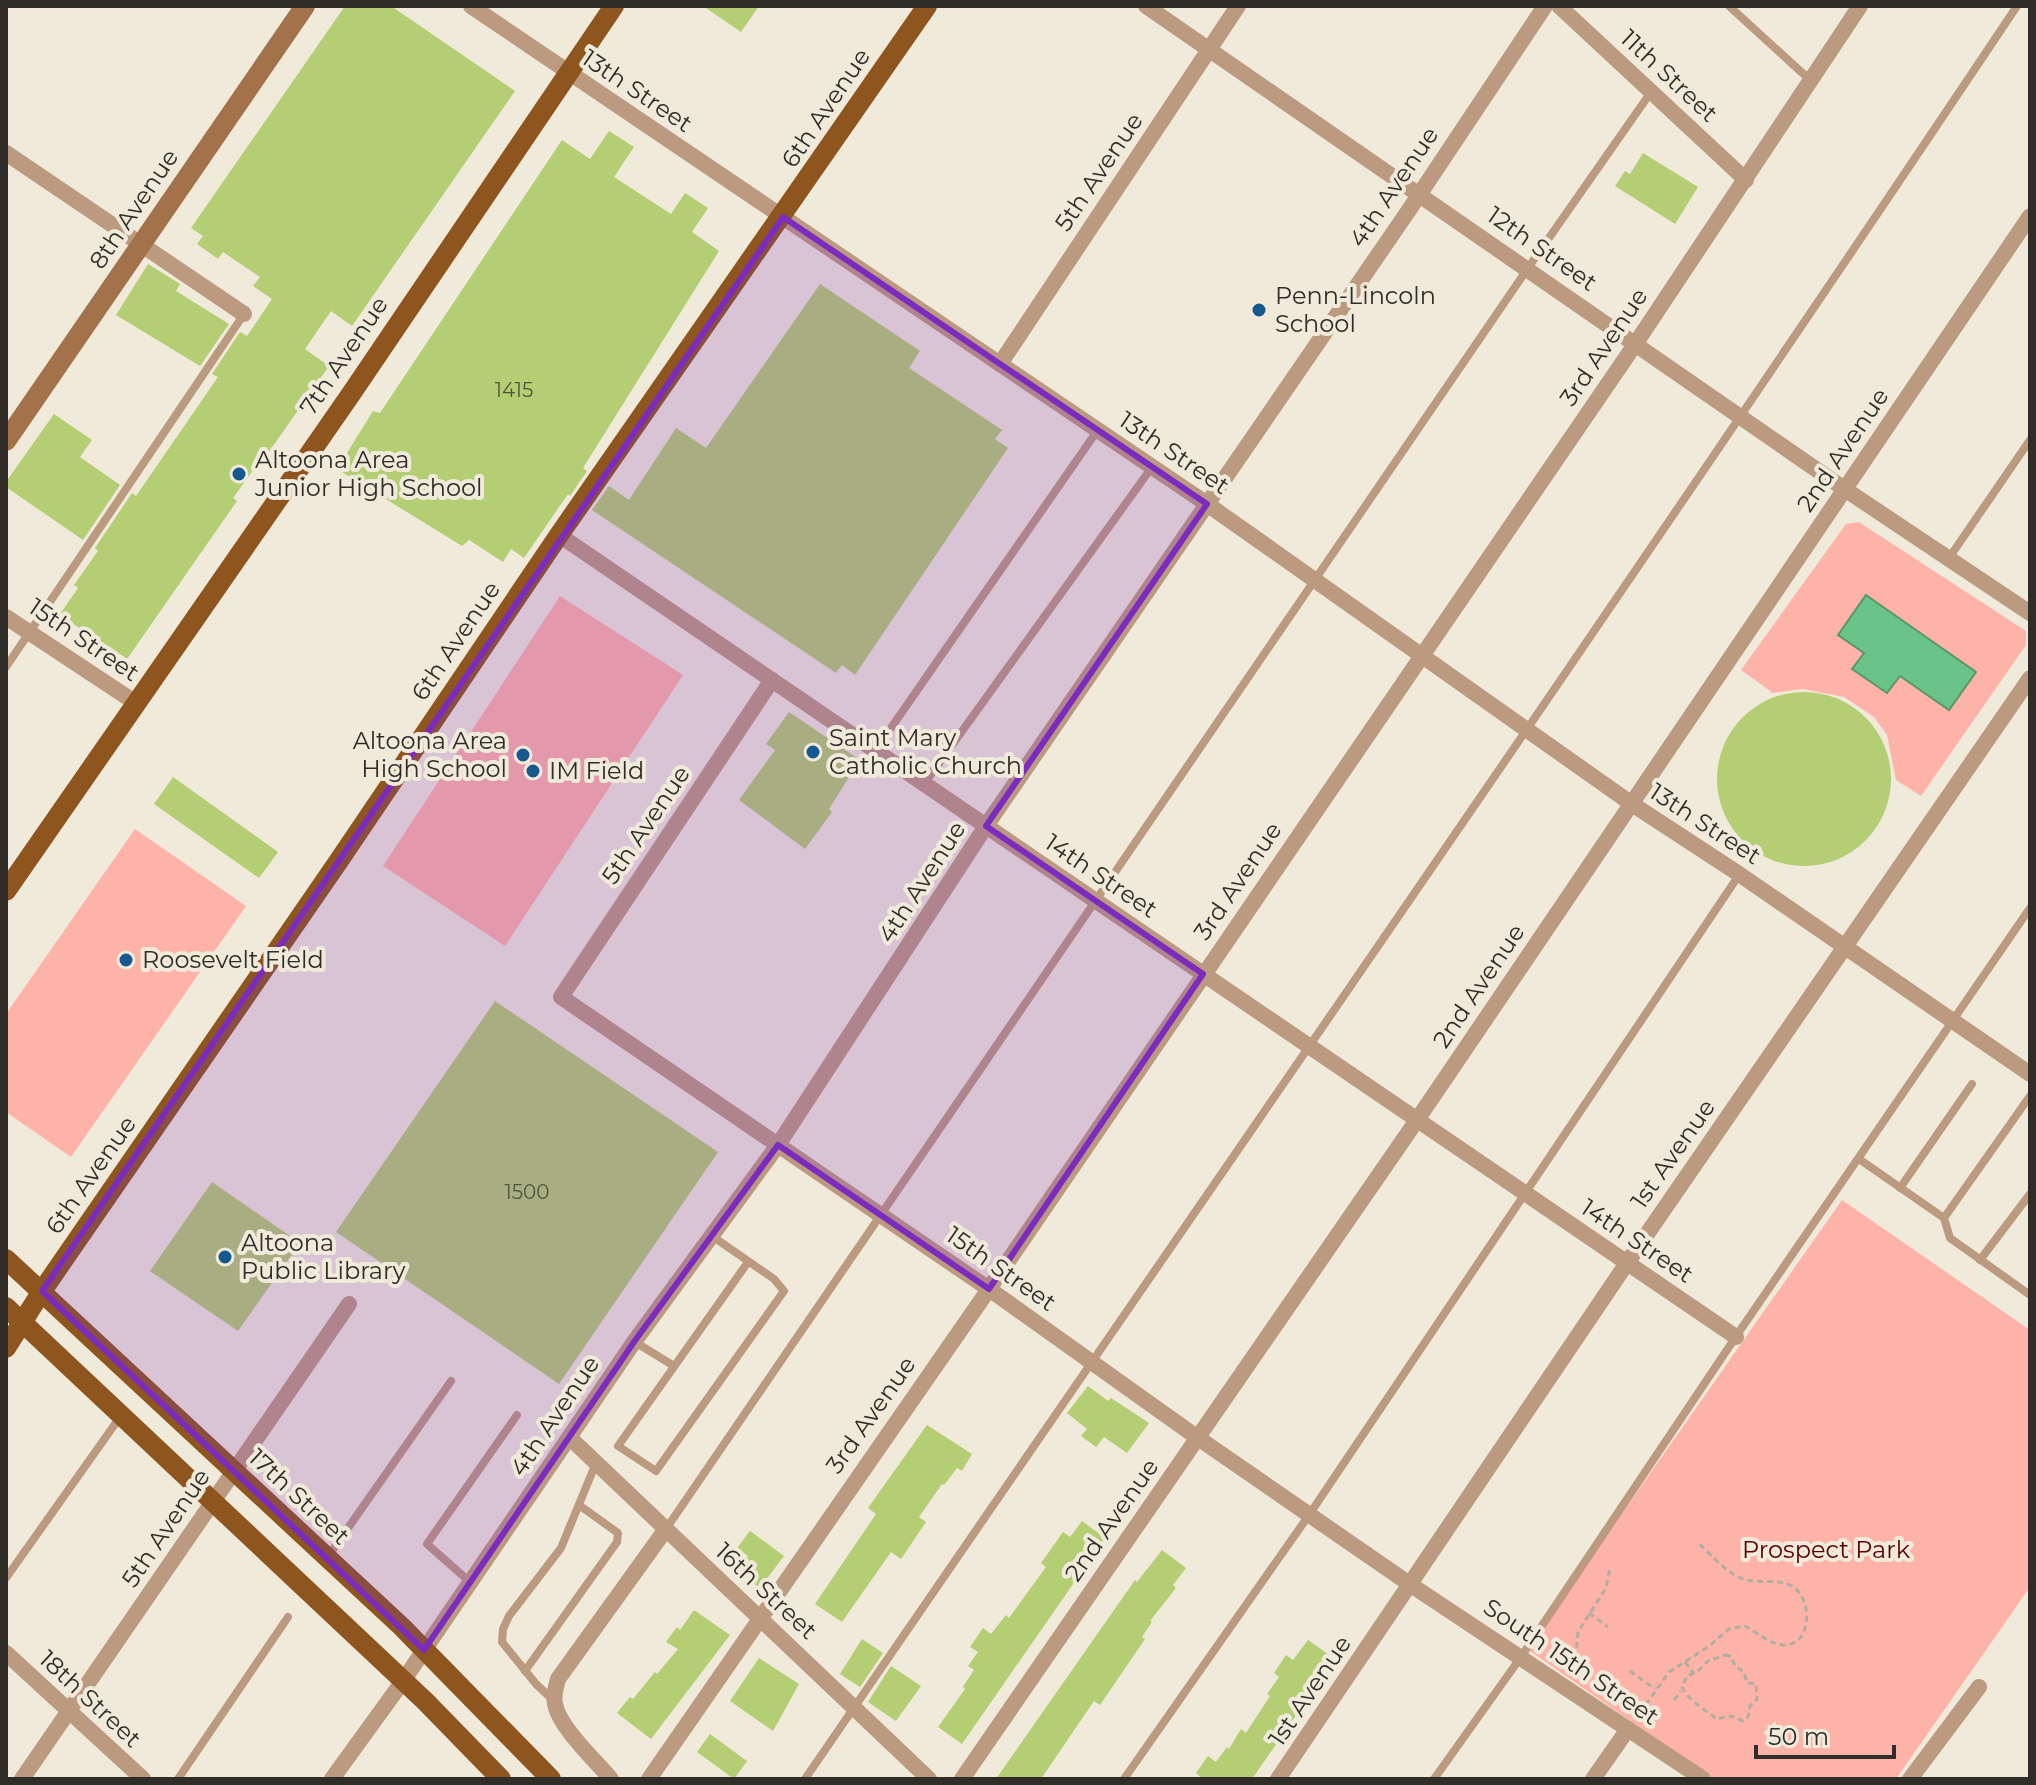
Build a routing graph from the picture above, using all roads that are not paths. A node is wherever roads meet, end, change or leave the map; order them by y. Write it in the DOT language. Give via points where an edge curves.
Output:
graph roads {
  1 [pos="305,6"];
  2 [pos="471,6"];
  3 [pos="614,6"];
  4 [pos="927,6"];
  5 [pos="1146,6"];
  6 [pos="1238,6"];
  7 [pos="1545,6"];
  8 [pos="1559,6"];
  9 [pos="1729,6"];
  10 [pos="1860,6"];
  11 [pos="2017,6"];
  12 [pos="1210,49"];
  13 [pos="568,73"];
  14 [pos="1811,81"];
  15 [pos="1651,92"];
  16 [pos="6,153"];
  17 [pos="1746,180"];
  18 [pos="1420,194"];
  19 [pos="2030,216"];
  20 [pos="783,217"];
  21 [pos="142,245"];
  22 [pos="1528,268"];
  23 [pos="244,314"];
  24 [pos="1636,343"];
  25 [pos="1000,364"];
  26 [pos="1741,418"];
  27 [pos="1097,430"];
  28 [pos="2030,440"];
  29 [pos="6,441"];
  30 [pos="1152,467"];
  31 [pos="1846,490"];
  32 [pos="1207,504"];
  33 [pos="559,535"];
  34 [pos="1948,559"];
  35 [pos="1314,580"];
  36 [pos="2030,613"];
  37 [pos="6,617"];
  38 [pos="29,633"];
  39 [pos="1421,656"];
  40 [pos="6,667"];
  41 [pos="2030,678"];
  42 [pos="772,680"];
  43 [pos="136,703"];
  44 [pos="1526,730"];
  45 [pos="875,751"];
  46 [pos="924,784"];
  47 [pos="1632,804"];
  48 [pos="986,826"];
  49 [pos="1739,874"];
  50 [pos="6,891"];
  51 [pos="1096,901"];
  52 [pos="2030,908"];
  53 [pos="1845,948"];
  54 [pos="1203,974"];
  55 [pos="561,997"];
  56 [pos="1953,1022"];
  57 [pos="1311,1047"];
  58 [pos="2030,1074"];
  59 [pos="1972,1084"];
  60 [pos="2030,1096"];
  61 [pos="1417,1120"];
  62 [pos="778,1145"];
  63 [pos="1859,1159"];
  64 [pos="1900,1188"];
  65 [pos="1524,1193"];
  66 [pos="2030,1194"];
  67 [pos="879,1215"];
  68 [pos="1944,1218"];
  69 [pos="712,1236"];
  70 [pos="6,1259"];
  71 [pos="1980,1260"];
  72 [pos="748,1262"];
  73 [pos="1627,1263"];
  74 [pos="989,1289"];
  75 [pos="42,1291"];
  76 [pos="2030,1294"];
  77 [pos="349,1304"];
  78 [pos="6,1307"];
  79 [pos="23,1323"];
  80 [pos="1736,1337"];
  81 [pos="634,1342"];
  82 [pos="6,1348"];
  83 [pos="1092,1363"];
  84 [pos="674,1366"];
  85 [pos="451,1381"];
  86 [pos="517,1415"];
  87 [pos="120,1417"];
  88 [pos="570,1438"];
  89 [pos="1198,1438"];
  90 [pos="596,1463"];
  91 [pos="234,1471"];
  92 [pos="213,1503"];
  93 [pos="579,1505"];
  94 [pos="1309,1515"];
  95 [pos="666,1529"];
  96 [pos="326,1559"];
  97 [pos="6,1578"];
  98 [pos="470,1582"];
  99 [pos="1411,1585"];
  100 [pos="288,1617"];
  101 [pos="759,1618"];
  102 [pos="424,1650"];
  103 [pos="6,1653"];
  104 [pos="1521,1657"];
  105 [pos="525,1671"];
  106 [pos="403,1681"];
  107 [pos="1979,1687"];
  108 [pos="554,1700"];
  109 [pos="855,1707"];
  110 [pos="68,1713"];
  111 [pos="1628,1729"];
  112 [pos="22,1779"];
  113 [pos="143,1779"];
  114 [pos="178,1779"];
  115 [pos="332,1779"];
  116 [pos="501,1779"];
  117 [pos="551,1779"];
  118 [pos="611,1779"];
  119 [pos="649,1779"];
  120 [pos="805,1779"];
  121 [pos="929,1779"];
  122 [pos="962,1779"];
  123 [pos="1124,1779"];
  124 [pos="1278,1779"];
  125 [pos="1434,1779"];
  126 [pos="1593,1779"];
  127 [pos="1703,1779"];
  128 [pos="1910,1779"];
  1 -- 21 [label="street, 8th Avenue"];
  2 -- 13 [label="street, 13th Street"];
  3 -- 13 [label="main road, 7th Avenue"];
  4 -- 20 [label="main road, 6th Avenue"];
  5 -- 12 [label="street, 12th Street"];
  6 -- 12 [label="street, 5th Avenue"];
  7 -- 18 [label="street, 4th Avenue"];
  8 -- 15 [label="street, 11th Street"];
  9 -- 14 [label="lane"];
  10 -- 14 [label="street, 3rd Avenue"];
  11 -- 26 [label="lane"];
  12 -- 18 [label="street, 12th Street"];
  12 -- 25 [label="street, 5th Avenue"];
  13 -- 20 [label="street, 13th Street"];
  13 -- 43 [label="main road, 7th Avenue"];
  14 -- 17 [label="street, 3rd Avenue"];
  15 -- 17 [label="street, 11th Street"];
  15 -- 22 [label="lane"];
  16 -- 21 [label="street"];
  17 -- 24 [label="street, 3rd Avenue"];
  18 -- 22 [label="street, 12th Street"];
  18 -- 32 [label="street, 4th Avenue"];
  19 -- 31 [label="street, 2nd Avenue"];
  20 -- 25 [label="street, 13th Street"];
  20 -- 33 [label="main road, 6th Avenue"];
  21 -- 23 [label="street"];
  21 -- 29 [label="street, 8th Avenue"];
  22 -- 24 [label="street, 12th Street"];
  22 -- 35 [label="lane"];
  23 -- 38 [label="lane"];
  24 -- 26 [label="street, 12th Street"];
  24 -- 39 [label="street, 3rd Avenue"];
  25 -- 27 [label="street, 13th Street"];
  26 -- 31 [label="street, 12th Street"];
  26 -- 44 [label="lane"];
  27 -- 30 [label="street, 13th Street"];
  27 -- 45 [label="lane"];
  28 -- 34 [label="lane"];
  30 -- 32 [label="street, 13th Street"];
  30 -- 46 [label="lane"];
  31 -- 34 [label="street, 12th Street"];
  31 -- 47 [label="street, 2nd Avenue"];
  32 -- 35 [label="street, 13th Street"];
  32 -- 48 [label="street, 4th Avenue"];
  33 -- 42 [label="street, 14th Street"];
  33 -- 75 [label="main road, 6th Avenue"];
  34 -- 36 [label="street, 12th Street"];
  35 -- 39 [label="street, 13th Street"];
  35 -- 51 [label="lane"];
  37 -- 38 [label="street, 15th Street"];
  38 -- 40 [label="lane"];
  38 -- 43 [label="street, 15th Street"];
  39 -- 44 [label="street, 13th Street"];
  39 -- 54 [label="street, 3rd Avenue"];
  41 -- 53 [label="street, 1st Avenue"];
  42 -- 45 [label="street, 14th Street"];
  42 -- 55 [label="street, 5th Avenue"];
  43 -- 50 [label="main road, 7th Avenue"];
  44 -- 47 [label="street, 13th Street"];
  44 -- 57 [label="lane"];
  45 -- 46 [label="street, 14th Street"];
  46 -- 48 [label="street, 14th Street"];
  47 -- 49 [label="street, 13th Street"];
  47 -- 61 [label="street, 2nd Avenue"];
  48 -- 51 [label="street, 14th Street"];
  48 -- 62 [label="street, 4th Avenue"];
  49 -- 53 [label="street, 13th Street"];
  49 -- 65 [label="lane"];
  51 -- 54 [label="street, 14th Street"];
  51 -- 67 [label="lane"];
  52 -- 56 [label="lane"];
  53 -- 56 [label="street, 13th Street"];
  53 -- 73 [label="street, 1st Avenue"];
  54 -- 57 [label="street, 14th Street"];
  54 -- 74 [label="street, 3rd Avenue"];
  55 -- 62 [label="street, 15th Street"];
  56 -- 58 [label="street, 13th Street"];
  56 -- 63 [label="lane"];
  57 -- 61 [label="street, 14th Street"];
  57 -- 83 [label="lane"];
  59 -- 64 [label="lane"];
  60 -- 68 [label="lane"];
  61 -- 65 [label="street, 14th Street"];
  61 -- 89 [label="street, 2nd Avenue"];
  62 -- 67 [label="street, 15th Street"];
  62 -- 69 [label="street, 4th Avenue"];
  63 -- 64 [label="lane"];
  63 -- 80 [label="lane"];
  64 -- 68 [label="lane"];
  65 -- 73 [label="street, 14th Street"];
  65 -- 94 [label="lane"];
  66 -- 71 [label="lane"];
  67 -- 74 [label="street, 15th Street"];
  67 -- 95 [label="lane"];
  68 -- 71 [label="lane" via="1950,1238"];
  69 -- 72 [label="lane"];
  69 -- 81 [label="street, 4th Avenue"];
  70 -- 75 [label="main road, 17th Street"];
  71 -- 76 [label="lane"];
  72 -- 84 [label="lane"];
  72 -- 84 [label="lane" via="784,1291 656,1471 618,1446"];
  73 -- 80 [label="street, 14th Street"];
  73 -- 99 [label="street, 1st Avenue"];
  74 -- 83 [label="street, 15th Street"];
  74 -- 101 [label="street, 3rd Avenue"];
  75 -- 79 [label="main road, 6th Avenue"];
  75 -- 91 [label="main road, 17th Street"];
  77 -- 91 [label="street, 5th Avenue"];
  78 -- 79 [label="main road"];
  79 -- 82 [label="main road, 6th Avenue"];
  79 -- 87 [label="main road"];
  80 -- 104 [label="lane"];
  81 -- 84 [label="lane"];
  81 -- 88 [label="street, 4th Avenue"];
  83 -- 89 [label="street, 15th Street"];
  83 -- 109 [label="lane"];
  85 -- 96 [label="lane"];
  86 -- 98 [label="lane" via="427,1544"];
  87 -- 92 [label="main road"];
  87 -- 97 [label="lane"];
  88 -- 90 [label="street, 16th Street"];
  88 -- 98 [label="street, 4th Avenue"];
  89 -- 94 [label="street, 15th Street"];
  89 -- 122 [label="street, 2nd Avenue"];
  90 -- 93 [label="lane"];
  90 -- 95 [label="street, 16th Street"];
  91 -- 92 [label="street, 5th Avenue"];
  91 -- 96 [label="main road, 17th Street"];
  92 -- 106 [label="main road"];
  92 -- 110 [label="street, 5th Avenue"];
  93 -- 105 [label="lane" via="561,1548 503,1629 502,1642"];
  93 -- 105 [label="lane" via="618,1533 617,1542"];
  94 -- 99 [label="street, 15th Street"];
  94 -- 123 [label="lane"];
  95 -- 101 [label="street, 16th Street"];
  95 -- 108 [label="street" via="558,1679"];
  96 -- 102 [label="main road, 17th Street"];
  98 -- 102 [label="street, 4th Avenue"];
  99 -- 104 [label="street, South 15th Street"];
  99 -- 124 [label="street, 1st Avenue"];
  100 -- 114 [label="lane"];
  101 -- 109 [label="street, 16th Street"];
  101 -- 119 [label="street, 3rd Avenue"];
  102 -- 106 [label="street, 4th Avenue"];
  102 -- 117 [label="main road, 17th Street"];
  103 -- 110 [label="street, 18th Street"];
  104 -- 111 [label="street, South 15th Street"];
  104 -- 125 [label="lane"];
  105 -- 108 [label="lane"];
  106 -- 115 [label="street, 4th Avenue"];
  106 -- 116 [label="main road"];
  107 -- 128 [label="street"];
  108 -- 118 [label="street" via="567,1727"];
  109 -- 120 [label="lane"];
  109 -- 121 [label="street, 16th Street"];
  110 -- 112 [label="street, 5th Avenue"];
  110 -- 113 [label="street, 18th Street"];
  111 -- 126 [label="street"];
  111 -- 127 [label="street, South 15th Street"];
}
